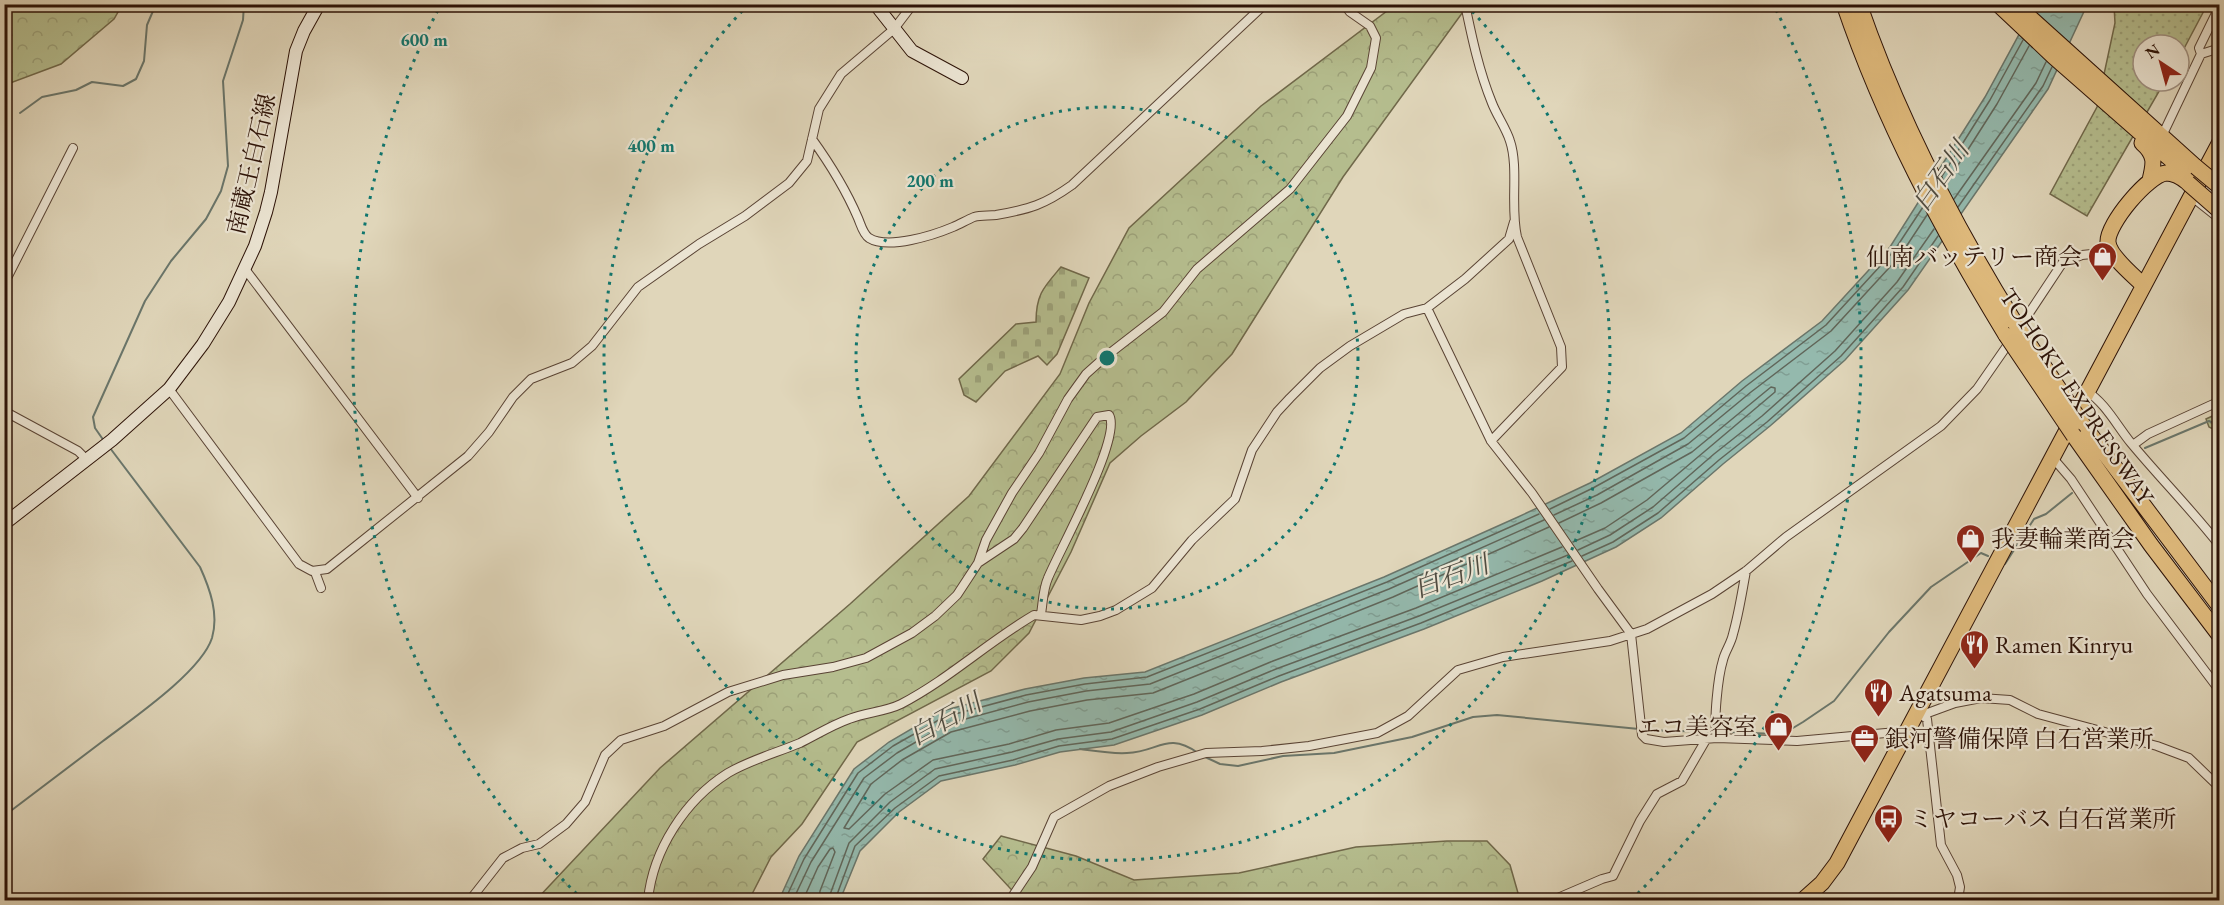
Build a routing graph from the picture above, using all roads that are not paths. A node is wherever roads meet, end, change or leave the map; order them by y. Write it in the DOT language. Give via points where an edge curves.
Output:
graph roads {
  1 [pos="319,4"];
  2 [pos="875,4"];
  3 [pos="913,4"];
  4 [pos="1265,4"];
  5 [pos="1344,4"];
  6 [pos="1465,4"];
  7 [pos="1844,4"];
  8 [pos="1997,4"];
  9 [pos="2015,4"];
  10 [pos="2220,5"];
  11 [pos="1861,8"];
  12 [pos="894,29"];
  13 [pos="2220,48"];
  14 [pos="2201,54"];
  15 [pos="962,78"];
  16 [pos="2142,132"];
  17 [pos="812,139"];
  18 [pos="2167,140"];
  19 [pos="2220,142"];
  20 [pos="73,148"];
  21 [pos="2199,173"];
  22 [pos="2150,180"];
  23 [pos="2220,181"];
  24 [pos="2220,188"];
  25 [pos="2219,211"];
  26 [pos="1514,222"];
  27 [pos="2111,252"];
  28 [pos="245,269"];
  29 [pos="4,284"];
  30 [pos="2143,285"];
  31 [pos="1427,308"];
  32 [pos="169,389"];
  33 [pos="2086,391"];
  34 [pos="2220,401"];
  35 [pos="4,411"];
  36 [pos="2078,429"];
  37 [pos="1491,441"];
  38 [pos="2133,445"];
  39 [pos="2052,457"];
  40 [pos="87,460"];
  41 [pos="418,498"];
  42 [pos="4,524"];
  43 [pos="2220,546"];
  44 [pos="978,563"];
  45 [pos="1746,571"];
  46 [pos="315,572"];
  47 [pos="321,588"];
  48 [pos="2220,608"];
  49 [pos="1041,614"];
  50 [pos="1632,634"];
  51 [pos="2220,636"];
  52 [pos="2220,691"];
  53 [pos="1916,712"];
  54 [pos="1908,731"];
  55 [pos="1716,733"];
  56 [pos="1707,738"];
  57 [pos="2220,788"];
  58 [pos="470,900"];
  59 [pos="648,900"];
  60 [pos="1010,900"];
  61 [pos="1553,900"];
  62 [pos="1803,900"];
  63 [pos="1958,900"];
  1 -- 28 [label="main road, 南蔵王白石線" via="296,51 271,192"];
  2 -- 12 [label="main road"];
  3 -- 12 [label="street"];
  4 -- 17 [label="street" via="1072,185 1035,207 975,216 920,238 877,240 862,229 832,167"];
  5 -- 44 [label="street" via="1370,26 1376,44 1368,75 1347,116 1284,195 1197,269 1163,312 1086,374 1011,493"];
  6 -- 26 [label="street" via="1470,35 1492,103 1510,141"];
  7 -- 36 [label="highway, TOHOKU EXPRESSWAY, bridge" via="1887,112 1943,228 2006,336"];
  8 -- 16 [label="highway"];
  9 -- 16 [label="highway"];
  10 -- 14 [label="street" via="2199,48"];
  11 -- 36 [label="highway, TOHOKU EXPRESSWAY, bridge" via="1904,114 1952,215"];
  12 -- 15 [label="main road" via="912,51"];
  12 -- 17 [label="street" via="841,74 819,109"];
  13 -- 14 [label="street"];
  14 -- 18 [label="street"];
  16 -- 18 [label="highway"];
  16 -- 21 [label="highway"];
  16 -- 22 [label="highway" via="2154,161"];
  17 -- 41 [label="street" via="807,161 789,183 638,287 592,346 572,363 531,379 478,446"];
  18 -- 21 [label="highway"];
  19 -- 21 [label="highway"];
  20 -- 29 [label="street"];
  21 -- 22 [label="highway" via="2166,173"];
  21 -- 23 [label="highway"];
  21 -- 24 [label="highway, bridge"];
  21 -- 25 [label="highway, bridge"];
  21 -- 30 [label="highway"];
  22 -- 27 [label="highway" via="2109,233"];
  26 -- 31 [label="street" via="1509,239 1496,252"];
  26 -- 37 [label="street" via="1561,347 1562,367"];
  27 -- 30 [label="highway"];
  27 -- 45 [label="street" via="2063,262 1977,389 1941,426 1786,537"];
  28 -- 32 [label="main road, 南蔵王白石線" via="203,344"];
  28 -- 41 [label="street"];
  30 -- 33 [label="highway"];
  31 -- 37 [label="street"];
  31 -- 49 [label="street" via="1404,314 1376,329 1320,368 1276,412 1252,450 1235,499 1192,540 1152,588 1100,616 1081,620"];
  32 -- 40 [label="main road, 南蔵王白石線"];
  32 -- 46 [label="street" via="299,564"];
  33 -- 38 [label="street" via="2095,396"];
  33 -- 39 [label="highway"];
  34 -- 38 [label="street" via="2148,434"];
  35 -- 40 [label="street" via="78,451"];
  36 -- 48 [label="highway, TOHOKU EXPRESSWAY"];
  36 -- 51 [label="highway, TOHOKU EXPRESSWAY" via="2151,545"];
  37 -- 50 [label="street"];
  38 -- 43 [label="street"];
  39 -- 52 [label="street" via="2071,479 2146,594"];
  39 -- 53 [label="highway"];
  40 -- 42 [label="main road, 南蔵王白石線"];
  41 -- 46 [label="street" via="327,569"];
  44 -- 49 [label="street" via="1014,539 1097,417 1109,415 1112,422 1106,450 1047,578"];
  44 -- 58 [label="street" via="957,595 935,616 866,658 783,675 728,692 664,726 621,740 605,755 585,802 566,824 539,844 503,858"];
  45 -- 50 [label="street" via="1658,624"];
  45 -- 55 [label="street" via="1742,600 1718,683"];
  46 -- 47 [label="street"];
  49 -- 59 [label="street" via="1028,618 904,702 839,723 728,773 708,788 664,844"];
  50 -- 56 [label="street" via="1642,735 1664,742"];
  50 -- 60 [label="street" via="1469,665 1448,677 1408,716 1377,733 1310,746 1202,754 1109,786 1054,817 1032,867"];
  53 -- 54 [label="highway"];
  53 -- 57 [label="street" via="1925,714 1981,698 2010,700 2038,714 2189,758"];
  53 -- 63 [label="street" via="1927,719 1941,845 1957,875"];
  54 -- 55 [label="street" via="1797,741"];
  54 -- 62 [label="highway" via="1837,863"];
  55 -- 56 [label="street"];
  56 -- 61 [label="street" via="1682,781 1657,794 1613,876"];
}
